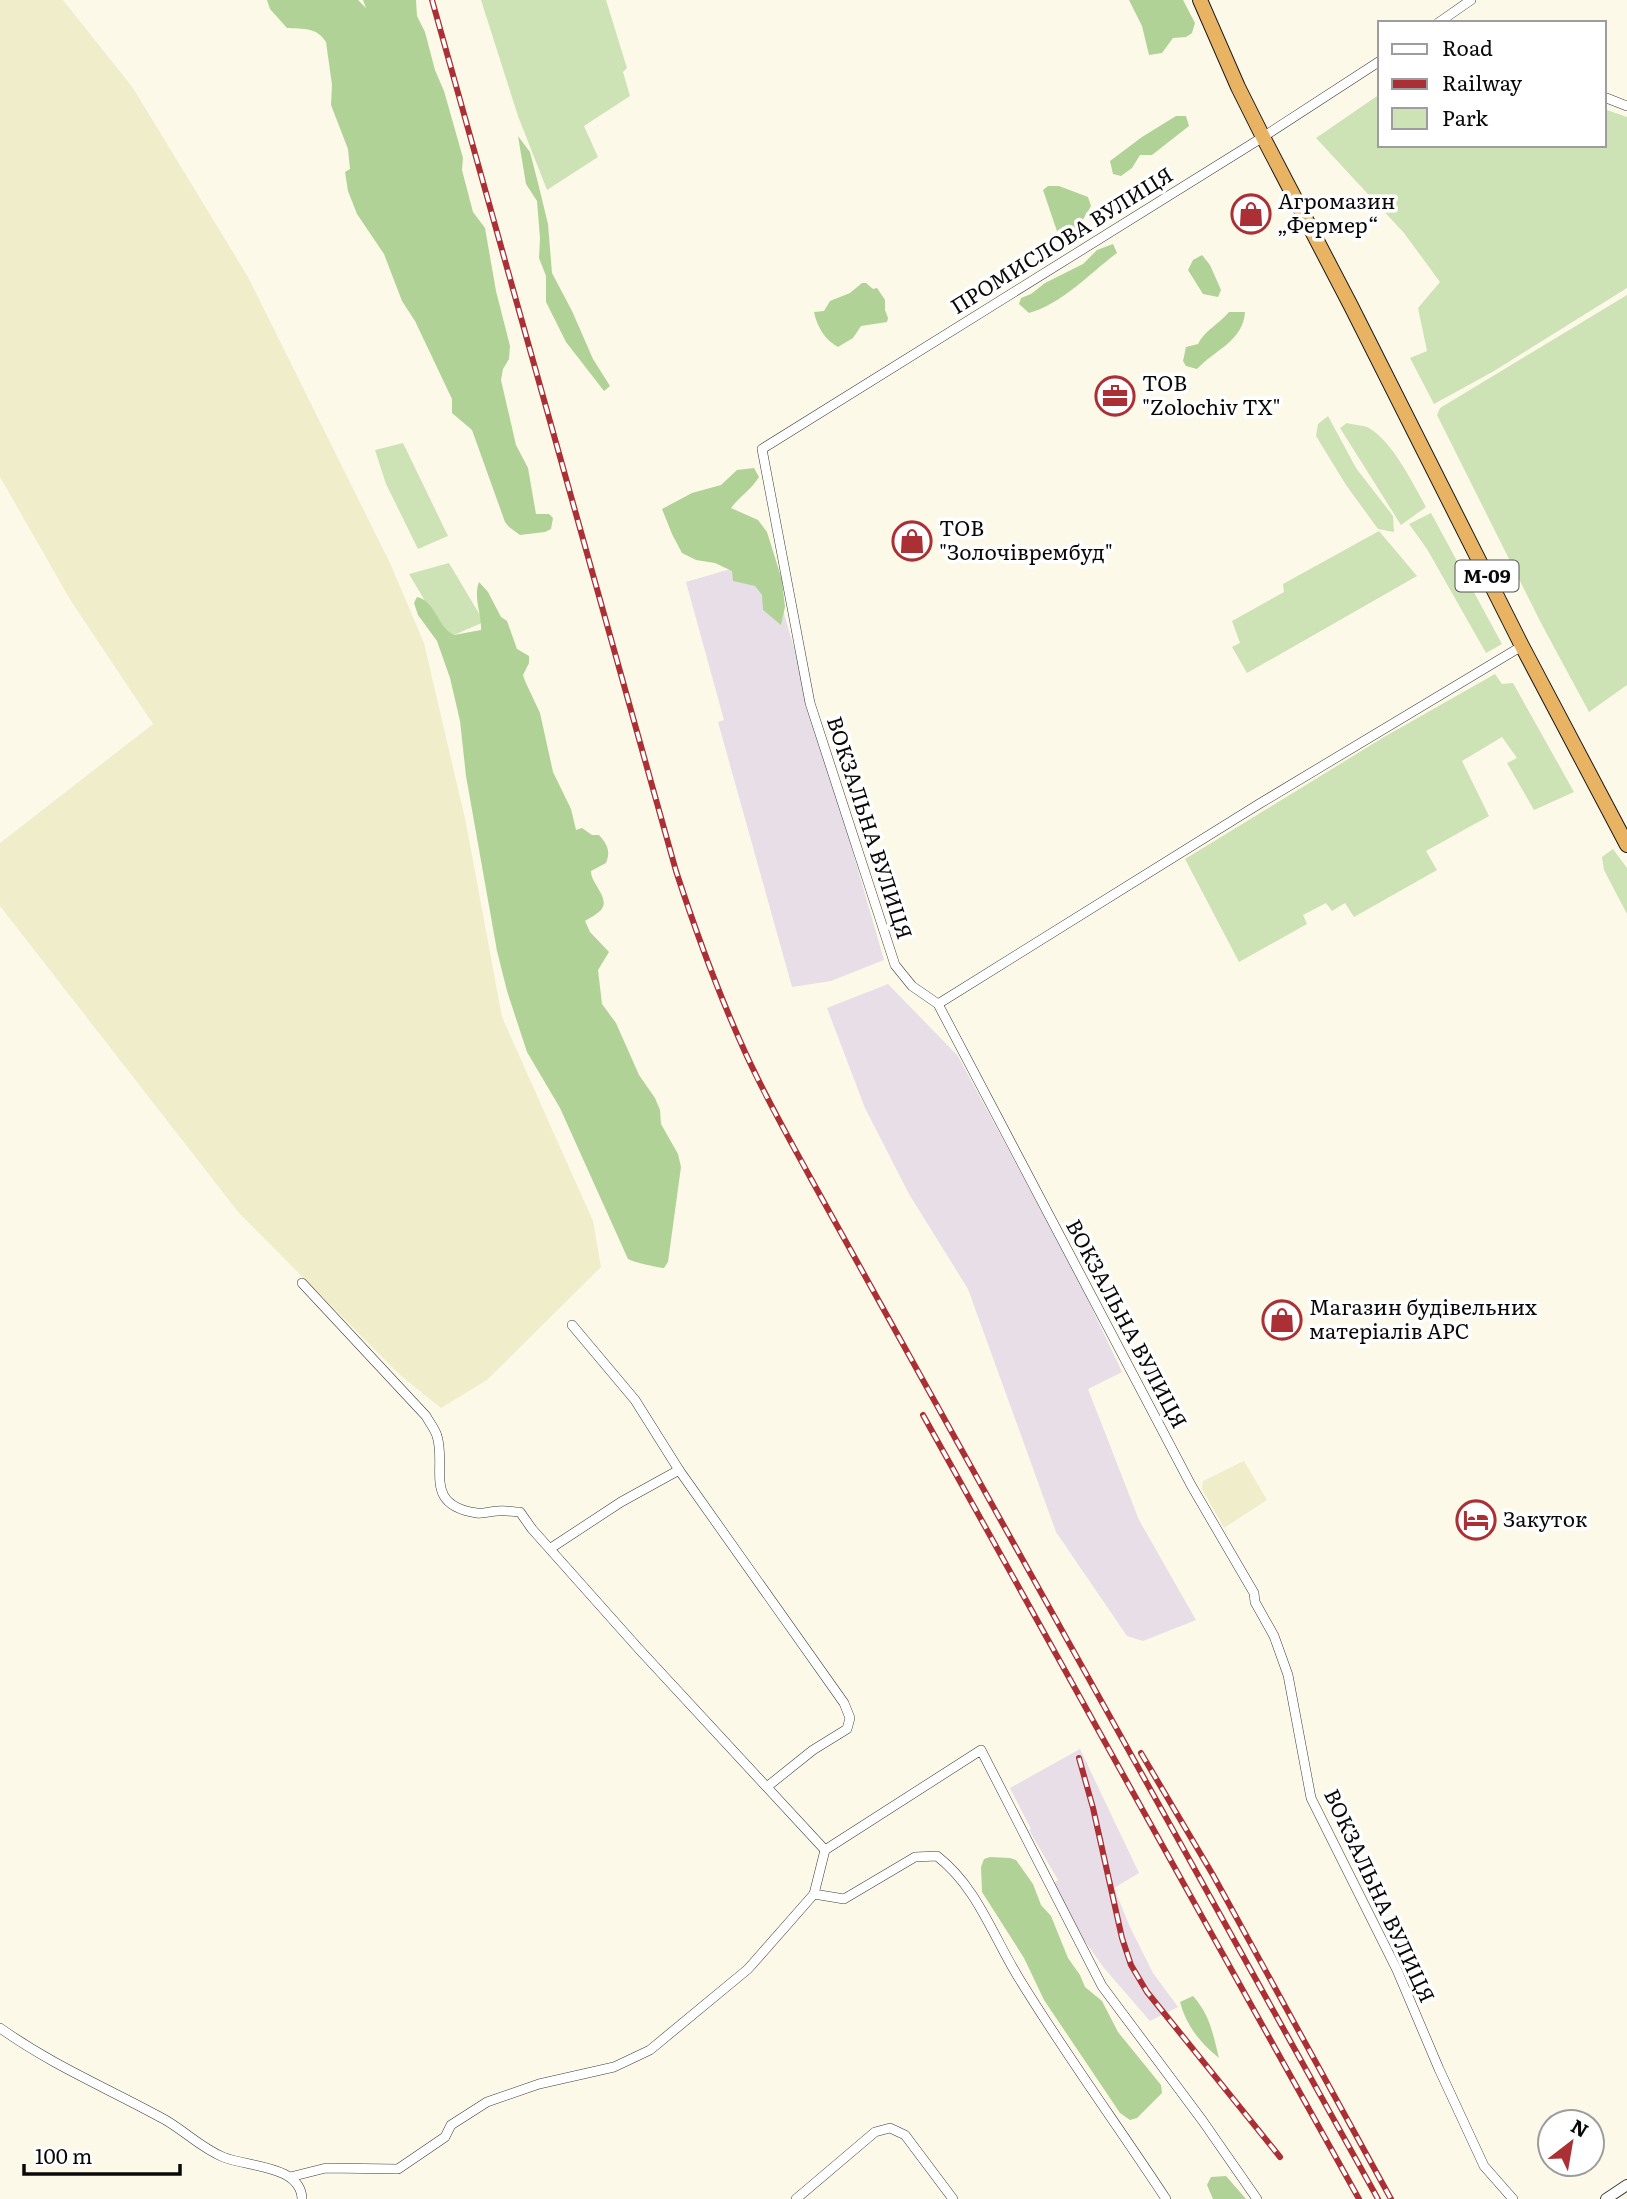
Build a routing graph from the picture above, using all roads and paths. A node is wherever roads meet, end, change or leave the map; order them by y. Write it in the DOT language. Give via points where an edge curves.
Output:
graph roads {
  1 [pos="1200,0"];
  2 [pos="1471,0"];
  3 [pos="1441,21"];
  4 [pos="1378,62"];
  5 [pos="1606,98"];
  6 [pos="1627,106"];
  7 [pos="1263,137"];
  8 [pos="762,449"];
  9 [pos="1522,646"];
  10 [pos="1627,845"];
  11 [pos="938,1004"];
  12 [pos="302,1283"];
  13 [pos="572,1325"];
  14 [pos="679,1470"];
  15 [pos="551,1548"];
  16 [pos="768,1786"];
  17 [pos="825,1850"];
  18 [pos="814,1894"];
  19 [pos="0,2028"];
  20 [pos="290,2177"];
  21 [pos="1627,2185"];
  22 [pos="302,2199"];
  23 [pos="796,2199"];
  24 [pos="953,2199"];
  25 [pos="1166,2199"];
  26 [pos="1257,2199"];
  27 [pos="1513,2199"];
  28 [pos="1605,2199"];
  1 -- 7 [label="highway, М-09"];
  2 -- 3 [label="street"];
  4 -- 7 [label="street, ПРОМИСЛОВА ВУЛИЦЯ"];
  5 -- 6 [label="street"];
  7 -- 8 [label="street, ПРОМИСЛОВА ВУЛИЦЯ"];
  7 -- 9 [label="highway, М-09"];
  8 -- 11 [label="street, ВОКЗАЛЬНА ВУЛИЦЯ" via="810,704 895,965 912,986"];
  9 -- 10 [label="highway, М-09"];
  9 -- 11 [label="street"];
  11 -- 27 [label="street, ВОКЗАЛЬНА ВУЛИЦЯ" via="1191,1485 1254,1593 1288,1675 1311,1798 1391,1958 1484,2166"];
  12 -- 15 [label="street" via="426,1416 437,1436 438,1476 446,1498 458,1508 481,1514 520,1512"];
  13 -- 14 [label="street" via="635,1400"];
  14 -- 15 [label="street"];
  14 -- 16 [label="street" via="844,1703 850,1718 847,1729"];
  15 -- 16 [label="street"];
  16 -- 17 [label="street"];
  17 -- 18 [label="street"];
  17 -- 26 [label="street" via="981,1750 1102,1986"];
  18 -- 20 [label="street" via="748,1969 650,2050 614,2067 539,2084 487,2102 398,2169 326,2168"];
  18 -- 25 [label="street" via="844,1899 915,1857 937,1856 951,1867 965,1883 1019,1979"];
  19 -- 20 [label="street" via="35,2053 173,2124 204,2148"];
  20 -- 22 [label="street" via="301,2188"];
  21 -- 28 [label="street"];
  23 -- 24 [label="street" via="875,2132 890,2128 905,2135"];
}
